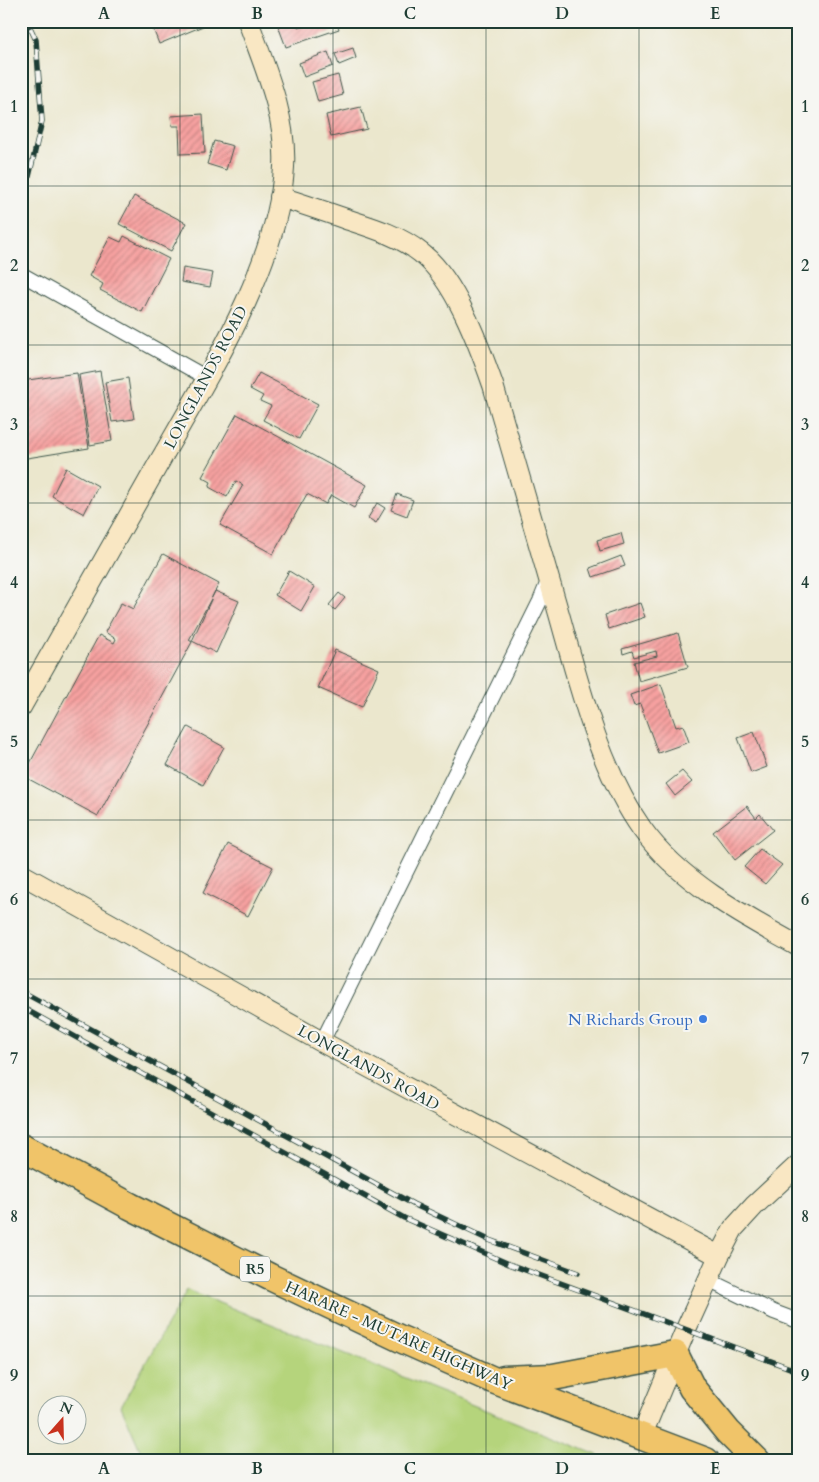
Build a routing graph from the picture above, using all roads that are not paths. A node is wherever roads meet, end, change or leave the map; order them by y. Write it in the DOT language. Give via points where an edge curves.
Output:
graph roads {
  1 [pos="248,21"];
  2 [pos="280,197"];
  3 [pos="21,274"];
  4 [pos="206,378"];
  5 [pos="549,579"];
  6 [pos="21,707"];
  7 [pos="21,874"];
  8 [pos="798,946"];
  9 [pos="322,1042"];
  10 [pos="21,1147"];
  11 [pos="798,1166"];
  12 [pos="719,1256"];
  13 [pos="708,1280"];
  14 [pos="798,1321"];
  15 [pos="675,1354"];
  16 [pos="493,1380"];
  17 [pos="641,1437"];
  18 [pos="706,1461"];
  19 [pos="757,1461"];
  1 -- 2 [label="street, LONGLANDS ROAD" via="274,95 285,142"];
  2 -- 4 [label="street, LONGLANDS ROAD" via="262,263"];
  2 -- 5 [label="street" via="381,231 422,253 440,272 477,339"];
  3 -- 4 [label="street"];
  4 -- 6 [label="street, LONGLANDS ROAD"];
  5 -- 8 [label="street" via="584,700 605,759 642,830 688,878"];
  5 -- 9 [label="street"];
  7 -- 9 [label="street, LONGLANDS ROAD"];
  9 -- 12 [label="street, LONGLANDS ROAD"];
  10 -- 16 [label="highway, HARARE - MUTARE HIGHWAY / R5" via="270,1276"];
  11 -- 12 [label="street" via="749,1211 733,1230"];
  12 -- 13 [label="street"];
  13 -- 14 [label="street"];
  13 -- 15 [label="street"];
  15 -- 16 [label="highway" via="553,1377"];
  15 -- 17 [label="street"];
  15 -- 19 [label="highway" via="692,1388"];
  16 -- 17 [label="highway, HARARE - MUTARE HIGHWAY / R5"];
  17 -- 18 [label="highway, HARARE - MUTARE HIGHWAY / R5"];
}
